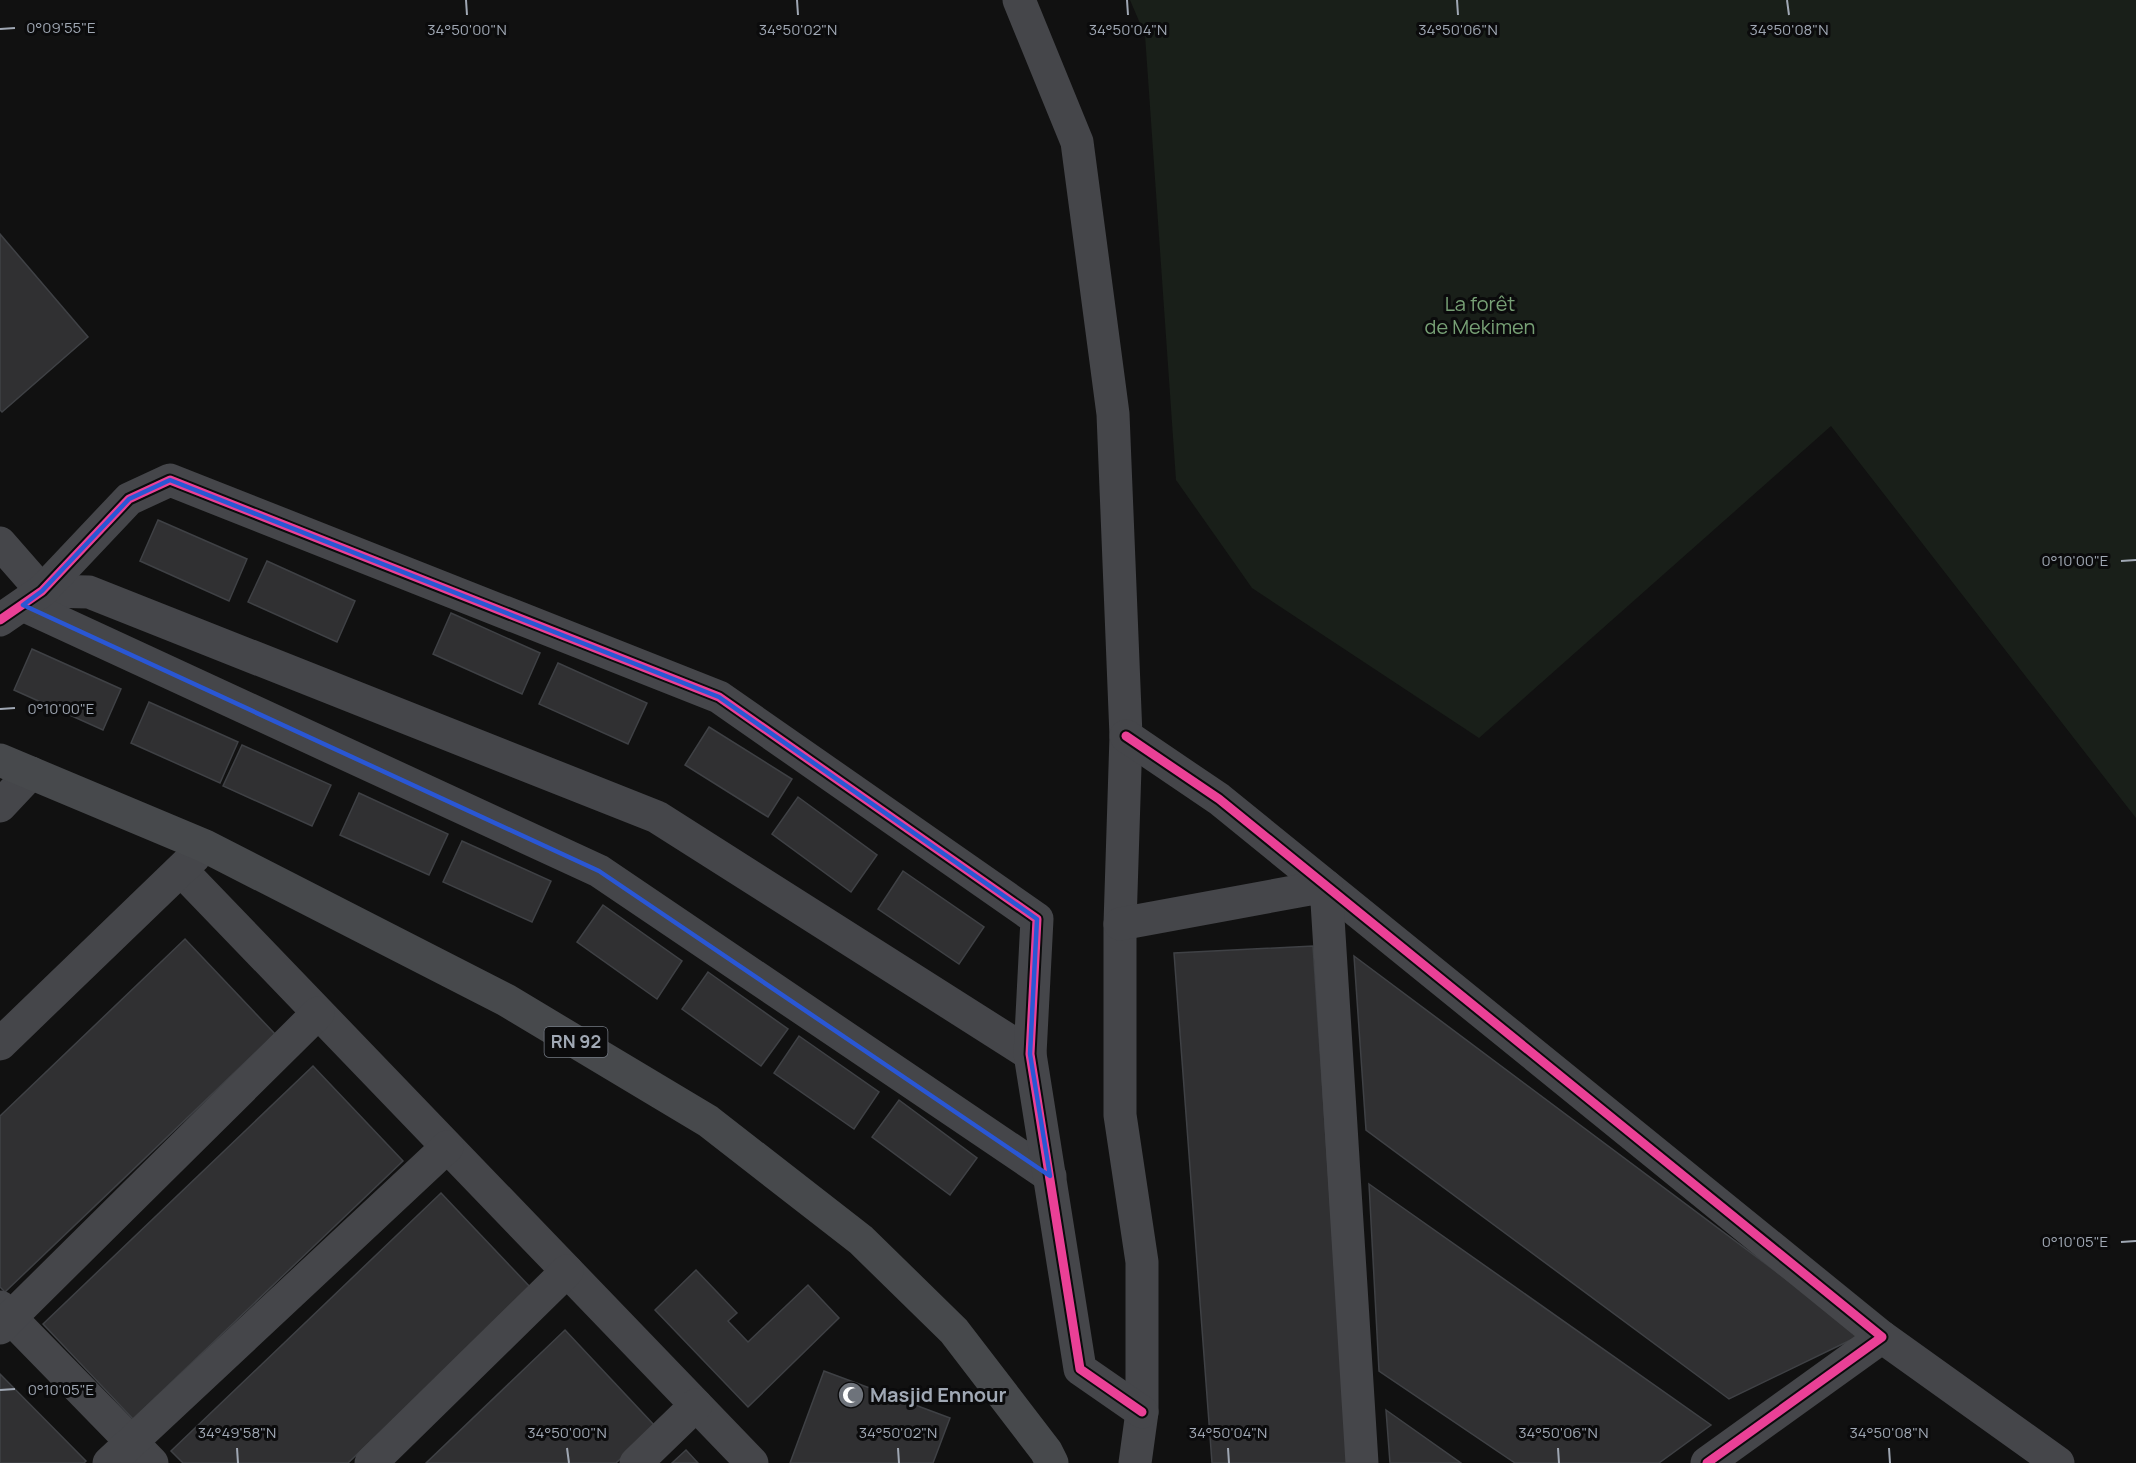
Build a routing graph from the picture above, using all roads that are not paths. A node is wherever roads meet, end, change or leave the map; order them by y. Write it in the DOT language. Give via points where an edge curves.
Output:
graph roads {
  1 [pos="1019,0"];
  2 [pos="0,543"];
  3 [pos="22,605"];
  4 [pos="1126,736"];
  5 [pos="0,760"];
  6 [pos="31,773"];
  7 [pos="0,806"];
  8 [pos="205,846"];
  9 [pos="181,870"];
  10 [pos="1326,886"];
  11 [pos="1120,924"];
  12 [pos="318,1013"];
  13 [pos="0,1044"];
  14 [pos="1030,1054"];
  15 [pos="447,1147"];
  16 [pos="1050,1176"];
  17 [pos="567,1271"];
  18 [pos="4,1318"];
  19 [pos="1882,1337"];
  20 [pos="696,1405"];
  21 [pos="1142,1412"];
  22 [pos="130,1455"];
  23 [pos="371,1463"];
  24 [pos="636,1463"];
  25 [pos="752,1463"];
  26 [pos="1052,1463"];
  27 [pos="1135,1463"];
  28 [pos="1362,1463"];
  29 [pos="1707,1463"];
  30 [pos="2058,1463"];
  1 -- 4 [label="street" via="1077,142 1113,414"];
  2 -- 3 [label="street"];
  3 -- 14 [label="street" via="89,592 657,817"];
  3 -- 14 [label="street" via="129,499 170,480 719,697 1037,919"];
  3 -- 16 [label="street" via="599,871"];
  4 -- 10 [label="street" via="1219,799"];
  4 -- 11 [label="street"];
  5 -- 6 [label="main road, RN 92"];
  6 -- 7 [label="street"];
  6 -- 8 [label="main road, RN 92"];
  8 -- 9 [label="street"];
  8 -- 26 [label="main road, RN 92" via="506,1000 708,1121 861,1240 954,1331"];
  9 -- 12 [label="street"];
  9 -- 13 [label="street"];
  10 -- 11 [label="street"];
  10 -- 19 [label="street"];
  10 -- 28 [label="street"];
  11 -- 21 [label="street" via="1120,1115 1142,1262"];
  12 -- 15 [label="street"];
  12 -- 18 [label="street"];
  14 -- 16 [label="street"];
  15 -- 17 [label="street"];
  15 -- 22 [label="street"];
  16 -- 21 [label="street" via="1080,1369"];
  17 -- 20 [label="street"];
  17 -- 23 [label="street"];
  18 -- 22 [label="street"];
  19 -- 29 [label="street"];
  19 -- 30 [label="street"];
  20 -- 24 [label="street"];
  20 -- 25 [label="street"];
  21 -- 27 [label="street"];
}
